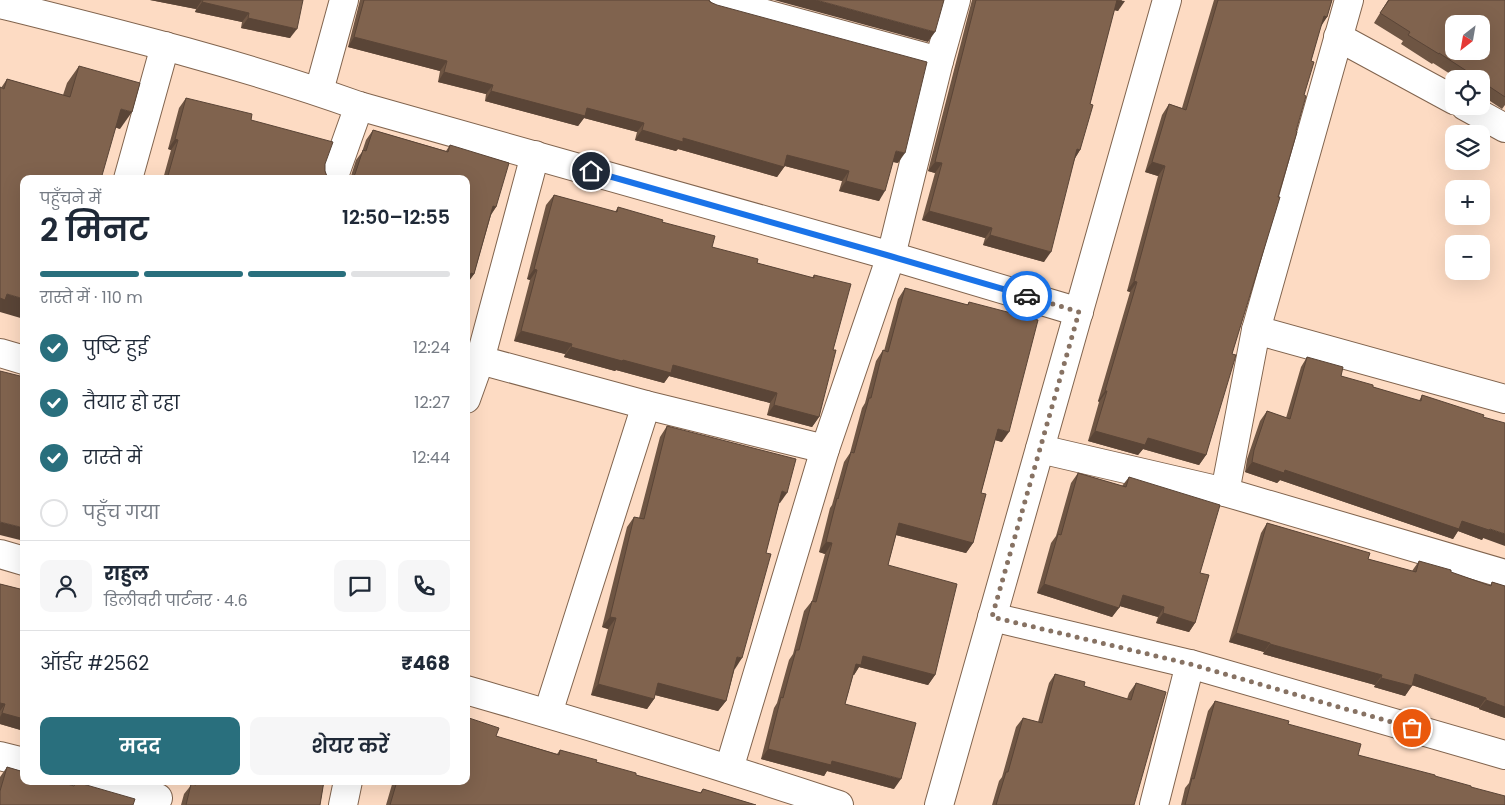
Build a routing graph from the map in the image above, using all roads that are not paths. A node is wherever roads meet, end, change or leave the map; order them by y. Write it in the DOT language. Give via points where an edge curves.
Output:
graph roads {
  1 [pos="344,0"];
  2 [pos="714,0"];
  3 [pos="956,0"];
  4 [pos="1167,0"];
  5 [pos="1349,0"];
  6 [pos="0,4"];
  7 [pos="1338,37"];
  8 [pos="165,46"];
  9 [pos="939,61"];
  10 [pos="319,91"];
  11 [pos="1445,95"];
  12 [pos="359,106"];
  13 [pos="1482,115"];
  14 [pos="1505,128"];
  15 [pos="534,156"];
  16 [pos="129,175"];
  17 [pos="334,175"];
  18 [pos="890,256"];
  19 [pos="1079,312"];
  20 [pos="1256,330"];
  21 [pos="0,353"];
  22 [pos="20,359"];
  23 [pos="480,360"];
  24 [pos="470,388"];
  25 [pos="1505,399"];
  26 [pos="646,405"];
  27 [pos="825,449"];
  28 [pos="1040,449"];
  29 [pos="1225,492"];
  30 [pos="0,554"];
  31 [pos="20,560"];
  32 [pos="1505,574"];
  33 [pos="992,617"];
  34 [pos="1190,664"];
  35 [pos="470,691"];
  36 [pos="548,713"];
  37 [pos="1505,755"];
  38 [pos="0,756"];
  39 [pos="20,761"];
  40 [pos="729,769"];
  41 [pos="113,785"];
  42 [pos="347,785"];
  43 [pos="159,795"];
  44 [pos="343,805"];
  45 [pos="839,805"];
  46 [pos="939,805"];
  47 [pos="1154,805"];
  1 -- 10 [label="street"];
  2 -- 9 [label="street"];
  3 -- 9 [label="street"];
  4 -- 19 [label="street"];
  5 -- 7 [label="street"];
  6 -- 8 [label="street"];
  7 -- 11 [label="street"];
  7 -- 20 [label="street"];
  8 -- 10 [label="street"];
  8 -- 16 [label="street"];
  9 -- 18 [label="street"];
  10 -- 12 [label="street"];
  12 -- 15 [label="street"];
  12 -- 17 [label="street"];
  13 -- 14 [label="street"];
  15 -- 18 [label="street"];
  15 -- 23 [label="street"];
  18 -- 19 [label="street"];
  18 -- 27 [label="street"];
  19 -- 28 [label="street"];
  20 -- 25 [label="street"];
  20 -- 29 [label="street"];
  21 -- 22 [label="street"];
  23 -- 24 [label="street"];
  23 -- 26 [label="street"];
  26 -- 27 [label="street"];
  26 -- 36 [label="street"];
  27 -- 40 [label="street"];
  28 -- 29 [label="street"];
  28 -- 33 [label="street"];
  29 -- 32 [label="street"];
  30 -- 31 [label="street"];
  33 -- 34 [label="street"];
  33 -- 46 [label="street"];
  34 -- 37 [label="street"];
  34 -- 47 [label="street"];
  35 -- 36 [label="street"];
  36 -- 40 [label="street"];
  38 -- 39 [label="street"];
  40 -- 45 [label="street"];
  41 -- 43 [label="street"];
  42 -- 44 [label="street"];
}
